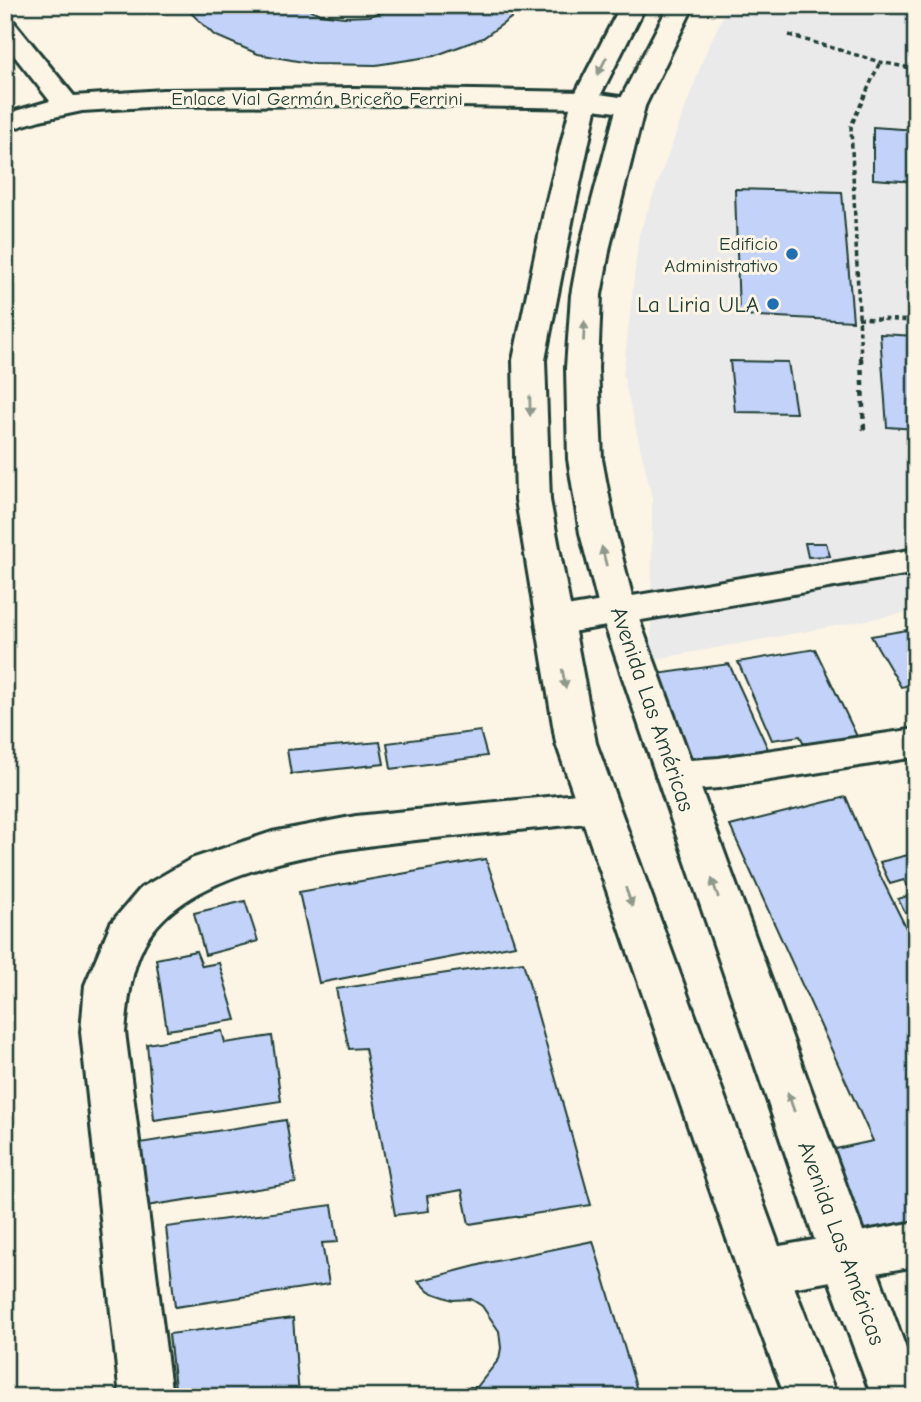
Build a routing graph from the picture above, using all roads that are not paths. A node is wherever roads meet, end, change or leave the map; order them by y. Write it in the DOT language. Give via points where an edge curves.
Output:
graph roads {
  1 [pos="634,5"];
  2 [pos="682,5"];
  3 [pos="5,27"];
  4 [pos="585,100"];
  5 [pos="68,106"];
  6 [pos="631,106"];
  7 [pos="5,123"];
  8 [pos="916,561"];
  9 [pos="618,611"];
  10 [pos="554,622"];
  11 [pos="916,743"];
  12 [pos="676,776"];
  13 [pos="597,807"];
  14 [pos="916,1244"];
  15 [pos="846,1258"];
  16 [pos="763,1271"];
  17 [pos="146,1397"];
  18 [pos="811,1397"];
  19 [pos="898,1397"];
  1 -- 4 [label="street, one-way"];
  2 -- 6 [label="street, Avenida Las Américas"];
  3 -- 5 [label="street"];
  4 -- 5 [label="street, Enlace Vial Germán Briceño Ferrini" via="251,96"];
  4 -- 6 [label="street, Enlace Vial Germán Briceño Ferrini"];
  4 -- 10 [label="street, one-way" via="529,360 533,500"];
  5 -- 7 [label="street, Enlace Vial Germán Briceño Ferrini"];
  9 -- 6 [label="street, Avenida Las Américas, one-way" via="585,458 582,368 594,246"];
  8 -- 9 [label="street"];
  9 -- 10 [label="street"];
  9 -- 12 [label="street, Avenida Las Américas"];
  10 -- 13 [label="street, one-way" via="576,743"];
  11 -- 12 [label="street"];
  15 -- 12 [label="street, Avenida Las Américas, one-way"];
  13 -- 16 [label="street, one-way"];
  13 -- 17 [label="street" via="356,831 272,848 206,870 156,900 126,935 107,985 103,1032"];
  14 -- 15 [label="street"];
  15 -- 16 [label="street"];
  15 -- 19 [label="street, Avenida Las Américas"];
  16 -- 18 [label="street"];
}
